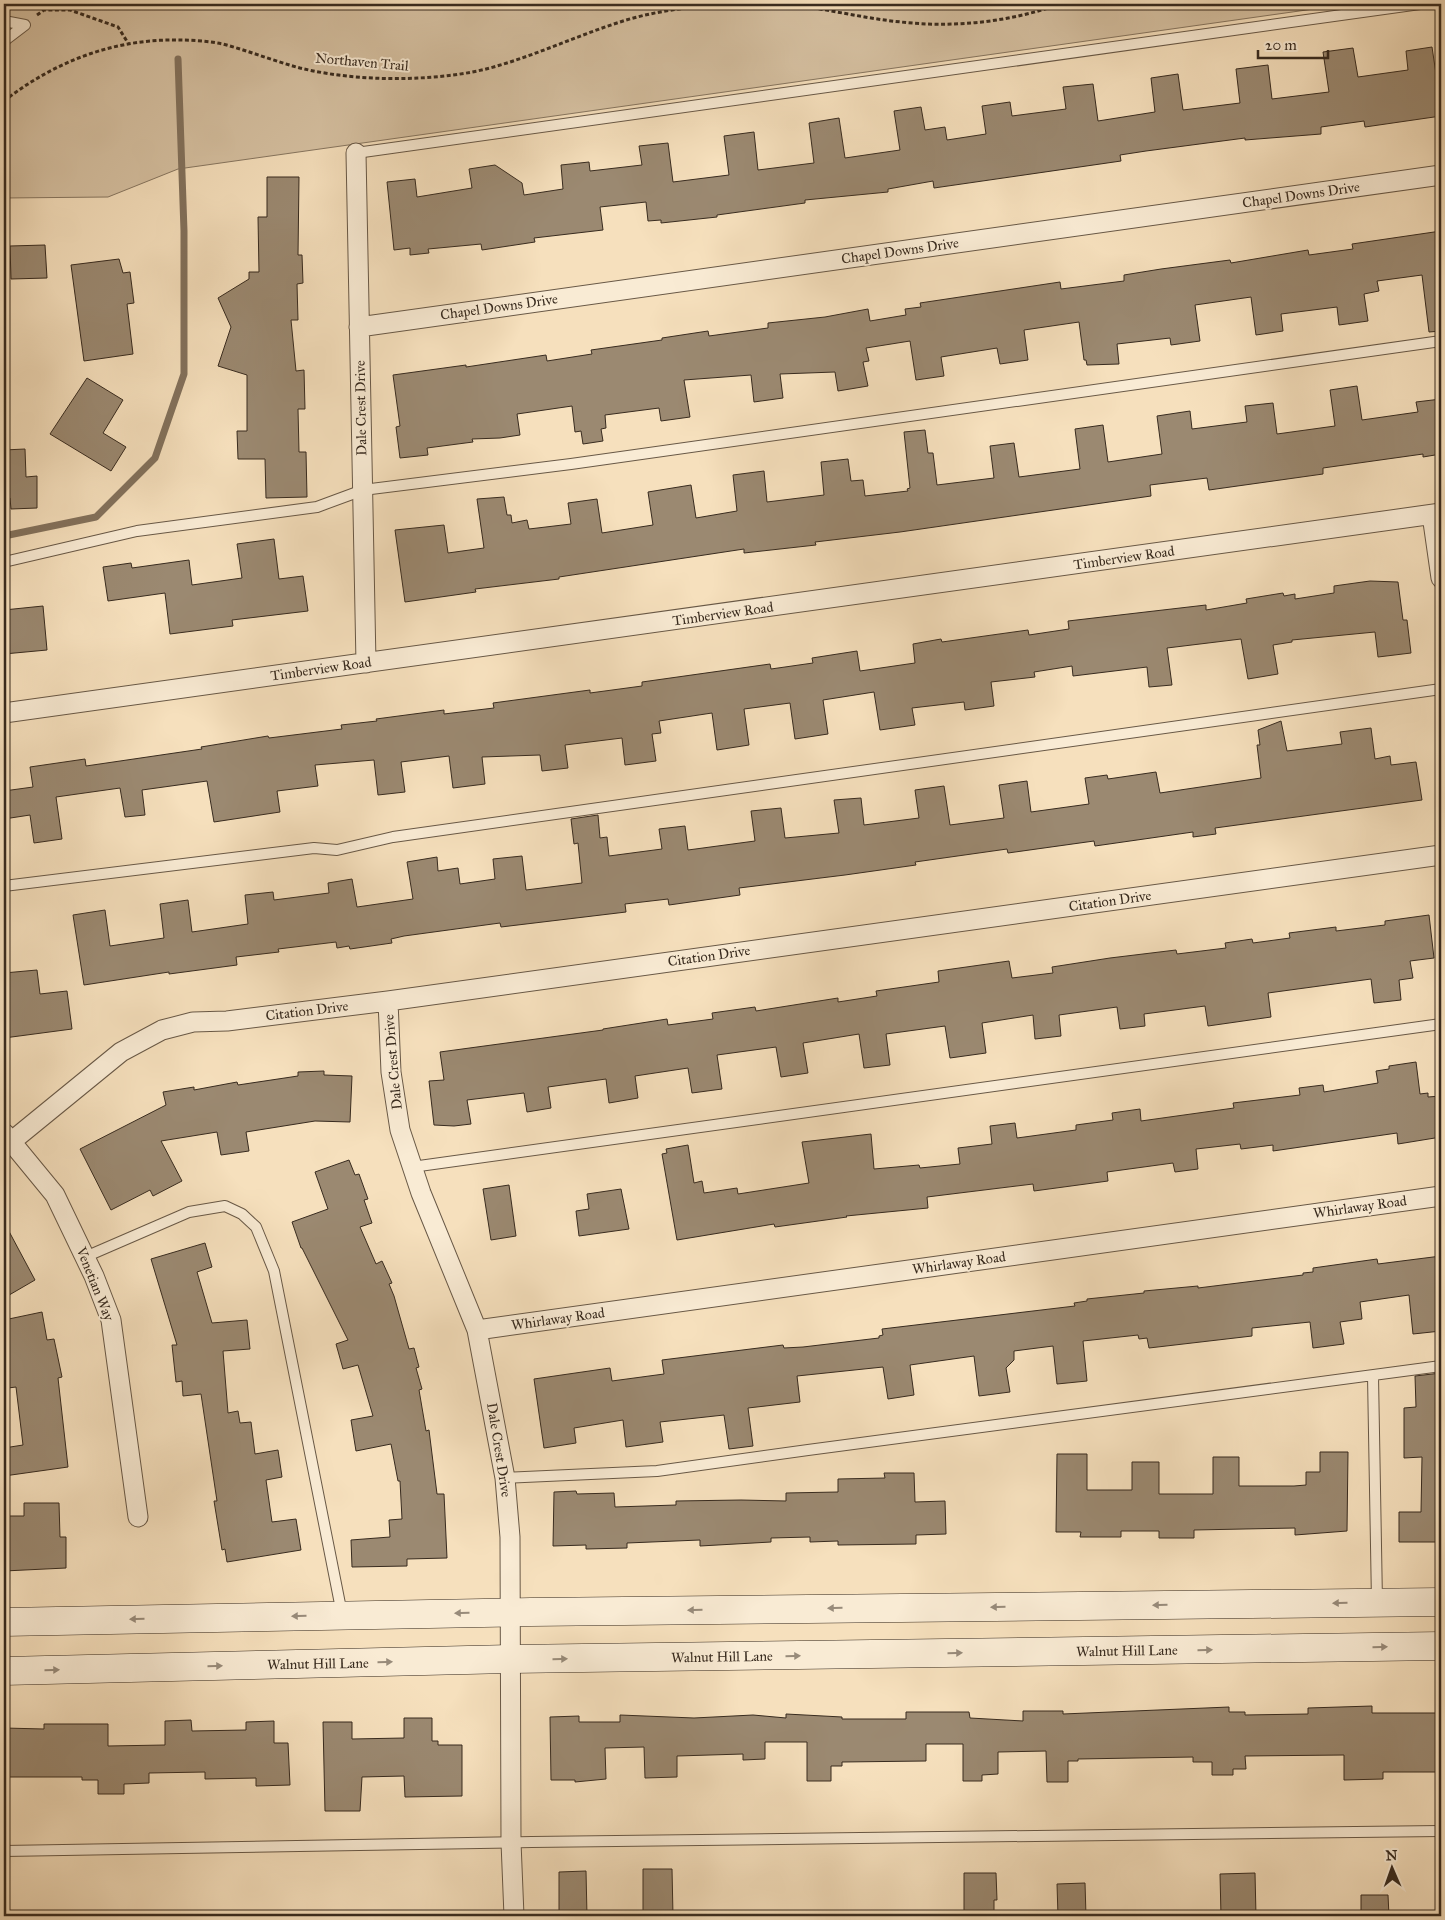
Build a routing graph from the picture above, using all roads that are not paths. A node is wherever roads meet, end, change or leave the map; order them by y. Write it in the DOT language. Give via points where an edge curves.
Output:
graph roads {
  1 [pos="1420,4"];
  2 [pos="4,21"];
  3 [pos="4,41"];
  4 [pos="356,153"];
  5 [pos="1441,175"];
  6 [pos="359,327"];
  7 [pos="1441,342"];
  8 [pos="362,490"];
  9 [pos="1437,514"];
  10 [pos="4,562"];
  11 [pos="1441,578"];
  12 [pos="366,663"];
  13 [pos="1441,689"];
  14 [pos="4,713"];
  15 [pos="1441,855"];
  16 [pos="4,886"];
  17 [pos="388,1001"];
  18 [pos="1441,1024"];
  19 [pos="8,1137"];
  20 [pos="412,1168"];
  21 [pos="1441,1196"];
  22 [pos="85,1257"];
  23 [pos="477,1330"];
  24 [pos="1441,1366"];
  25 [pos="1373,1376"];
  26 [pos="505,1478"];
  27 [pos="138,1517"];
  28 [pos="1377,1602"];
  29 [pos="1441,1602"];
  30 [pos="511,1612"];
  31 [pos="342,1615"];
  32 [pos="4,1622"];
  33 [pos="1441,1646"];
  34 [pos="511,1659"];
  35 [pos="4,1671"];
  36 [pos="1441,1831"];
  37 [pos="511,1842"];
  38 [pos="4,1851"];
  39 [pos="514,1916"];
  1 -- 4 [label="lane"];
  2 -- 3 [label="lane" via="25,25"];
  4 -- 6 [label="street, Dale Crest Drive"];
  5 -- 6 [label="street, Chapel Downs Drive"];
  6 -- 8 [label="street, Dale Crest Drive"];
  7 -- 8 [label="lane" via="571,464"];
  8 -- 10 [label="lane" via="317,507 137,531"];
  8 -- 12 [label="street, Dale Crest Drive"];
  9 -- 11 [label="street"];
  9 -- 12 [label="street, Timberview Road"];
  12 -- 14 [label="street, Timberview Road"];
  13 -- 16 [label="lane" via="393,837 337,850 314,848"];
  15 -- 17 [label="street, Citation Drive"];
  17 -- 19 [label="street, Citation Drive" via="227,1022 193,1022 162,1030 121,1052"];
  17 -- 20 [label="street, Dale Crest Drive" via="391,1072 398,1120"];
  18 -- 20 [label="lane"];
  19 -- 22 [label="street, Venetian Way" via="55,1195"];
  20 -- 23 [label="street, Dale Crest Drive"];
  21 -- 23 [label="street, Whirlaway Road"];
  22 -- 27 [label="street, Venetian Way" via="111,1320"];
  22 -- 31 [label="lane" via="189,1212 225,1206 242,1214 256,1228 274,1270"];
  23 -- 26 [label="street, Dale Crest Drive"];
  24 -- 25 [label="lane"];
  25 -- 26 [label="lane" via="657,1471"];
  25 -- 28 [label="lane"];
  26 -- 30 [label="street, Dale Crest Drive"];
  28 -- 29 [label="main road"];
  28 -- 30 [label="main road, one-way"];
  30 -- 31 [label="main road, one-way"];
  30 -- 34 [label="street, Dale Crest Drive"];
  31 -- 32 [label="main road, one-way"];
  34 -- 33 [label="main road, Walnut Hill Lane, one-way"];
  35 -- 34 [label="main road, Walnut Hill Lane, one-way"];
  34 -- 37 [label="street, Dale Crest Drive"];
  36 -- 37 [label="lane"];
  37 -- 38 [label="lane"];
  37 -- 39 [label="street, Dale Crest Drive"];
}
